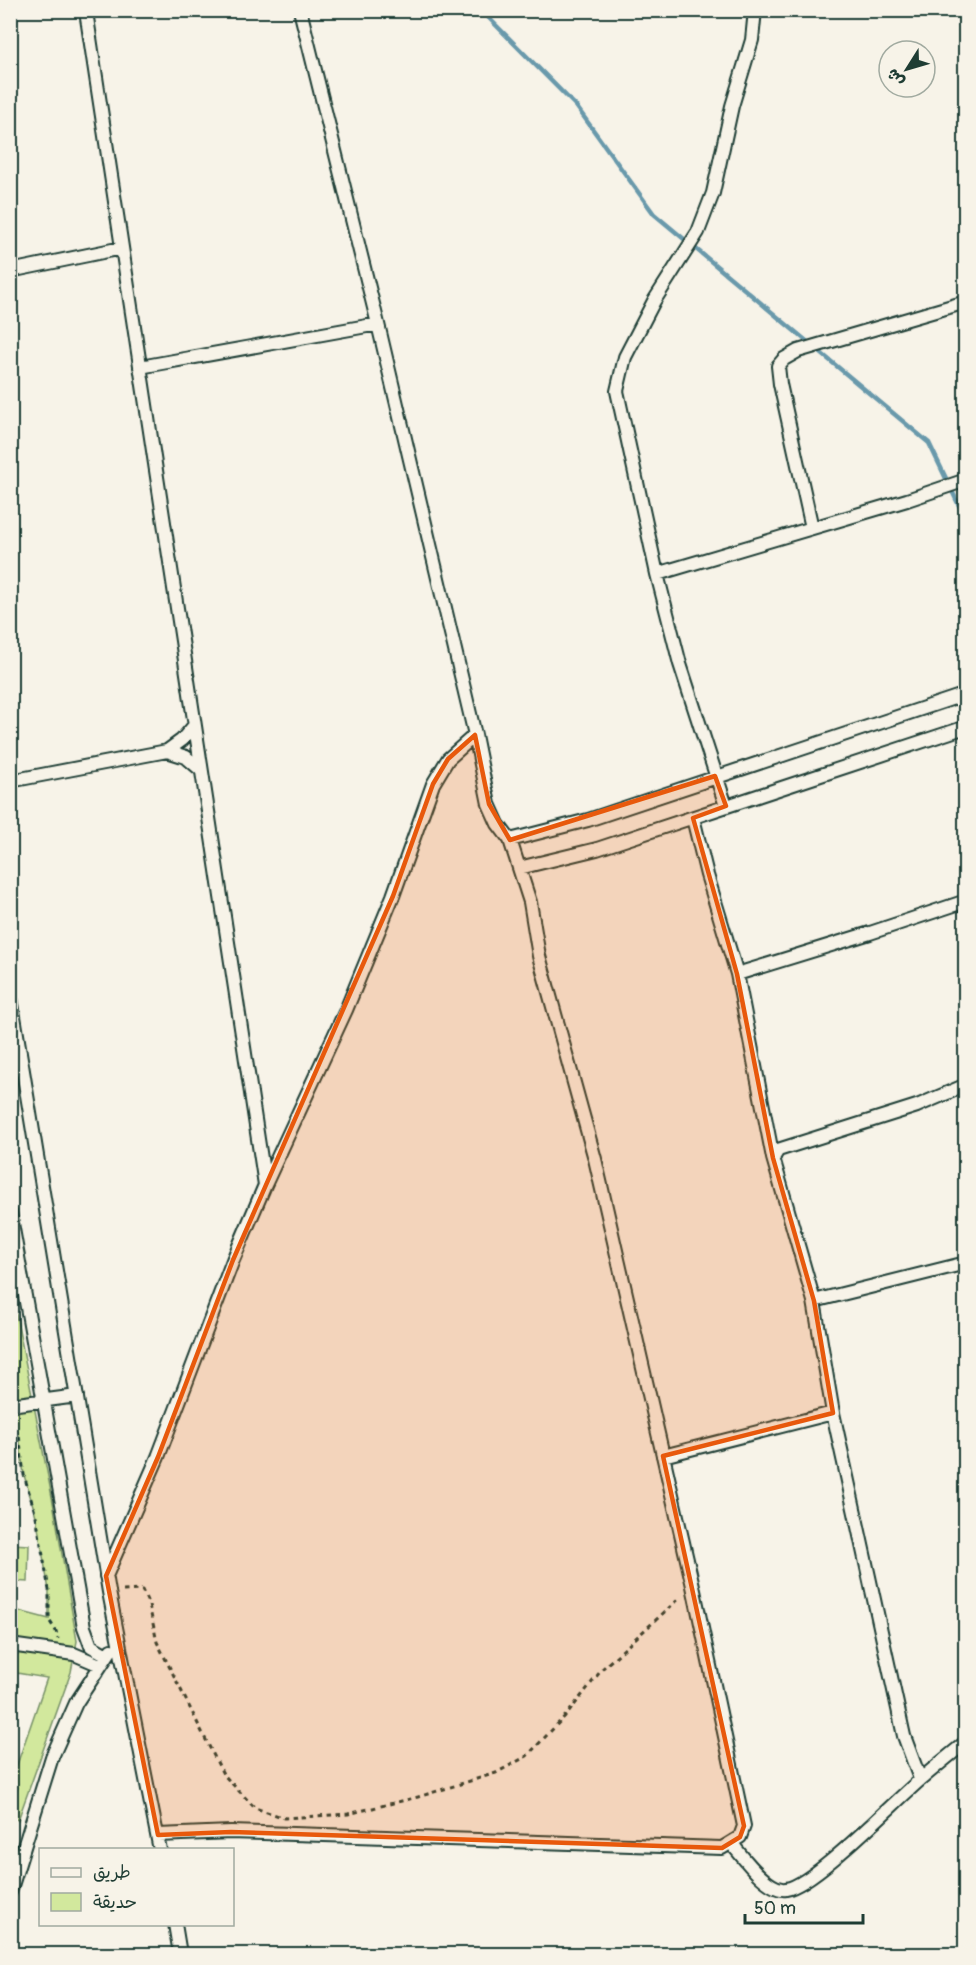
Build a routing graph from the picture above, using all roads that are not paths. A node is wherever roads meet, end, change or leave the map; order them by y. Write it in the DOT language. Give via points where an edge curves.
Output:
graph roads {
  1 [pos="300,10"];
  2 [pos="755,10"];
  3 [pos="87,18"];
  4 [pos="122,248"];
  5 [pos="10,271"];
  6 [pos="966,302"];
  7 [pos="378,324"];
  8 [pos="140,367"];
  9 [pos="966,480"];
  10 [pos="812,528"];
  11 [pos="657,574"];
  12 [pos="966,694"];
  13 [pos="194,726"];
  14 [pos="966,727"];
  15 [pos="475,735"];
  16 [pos="167,751"];
  17 [pos="201,770"];
  18 [pos="716,776"];
  19 [pos="10,781"];
  20 [pos="726,806"];
  21 [pos="693,818"];
  22 [pos="510,840"];
  23 [pos="519,868"];
  24 [pos="966,901"];
  25 [pos="737,974"];
  26 [pos="10,992"];
  27 [pos="966,1085"];
  28 [pos="772,1158"];
  29 [pos="265,1185"];
  30 [pos="10,1212"];
  31 [pos="966,1263"];
  32 [pos="814,1301"];
  33 [pos="77,1396"];
  34 [pos="44,1400"];
  35 [pos="10,1405"];
  36 [pos="833,1413"];
  37 [pos="663,1456"];
  38 [pos="106,1576"];
  39 [pos="118,1639"];
  40 [pos="10,1645"];
  41 [pos="104,1660"];
  42 [pos="966,1742"];
  43 [pos="920,1779"];
  44 [pos="158,1835"];
  45 [pos="732,1844"];
  46 [pos="160,1848"];
  47 [pos="10,1892"];
  48 [pos="175,1926"];
  49 [pos="180,1954"];
  1 -- 7 [label="street"];
  2 -- 11 [label="street" via="752,40 732,106 713,193 698,232 654,301 625,357 616,391"];
  3 -- 4 [label="street"];
  4 -- 5 [label="street"];
  4 -- 8 [label="street"];
  6 -- 10 [label="street" via="798,351 778,366"];
  7 -- 8 [label="street"];
  7 -- 15 [label="street"];
  8 -- 13 [label="street"];
  9 -- 10 [label="street"];
  10 -- 11 [label="street"];
  11 -- 18 [label="street" via="680,664"];
  12 -- 18 [label="street"];
  13 -- 16 [label="street"];
  13 -- 17 [label="street"];
  14 -- 20 [label="street"];
  15 -- 22 [label="street" via="489,804"];
  15 -- 29 [label="street" via="448,759 433,784 346,1010"];
  16 -- 17 [label="street" via="186,756"];
  16 -- 19 [label="street"];
  17 -- 29 [label="street"];
  18 -- 20 [label="street"];
  18 -- 22 [label="street" via="588,820"];
  20 -- 21 [label="street"];
  21 -- 23 [label="street" via="597,849"];
  21 -- 25 [label="street"];
  22 -- 23 [label="street"];
  23 -- 37 [label="street" via="595,1159"];
  24 -- 25 [label="street"];
  25 -- 28 [label="street"];
  26 -- 33 [label="street"];
  27 -- 28 [label="street" via="917,1106 788,1146"];
  28 -- 32 [label="street"];
  29 -- 38 [label="street" via="158,1457"];
  30 -- 34 [label="street"];
  31 -- 32 [label="street"];
  32 -- 36 [label="street"];
  33 -- 34 [label="street"];
  33 -- 38 [label="street"];
  34 -- 35 [label="street"];
  34 -- 41 [label="street" via="84,1627 91,1646"];
  36 -- 37 [label="street"];
  36 -- 43 [label="street" via="904,1736"];
  37 -- 45 [label="street" via="744,1826"];
  38 -- 39 [label="street"];
  39 -- 41 [label="street"];
  39 -- 44 [label="street"];
  40 -- 41 [label="street"];
  41 -- 47 [label="street" via="76,1703 52,1757"];
  42 -- 43 [label="street"];
  43 -- 45 [label="street" via="804,1882 785,1889 773,1887"];
  44 -- 45 [label="street" via="231,1832 722,1848"];
  44 -- 46 [label="street"];
  48 -- 49 [label="street"];
}
